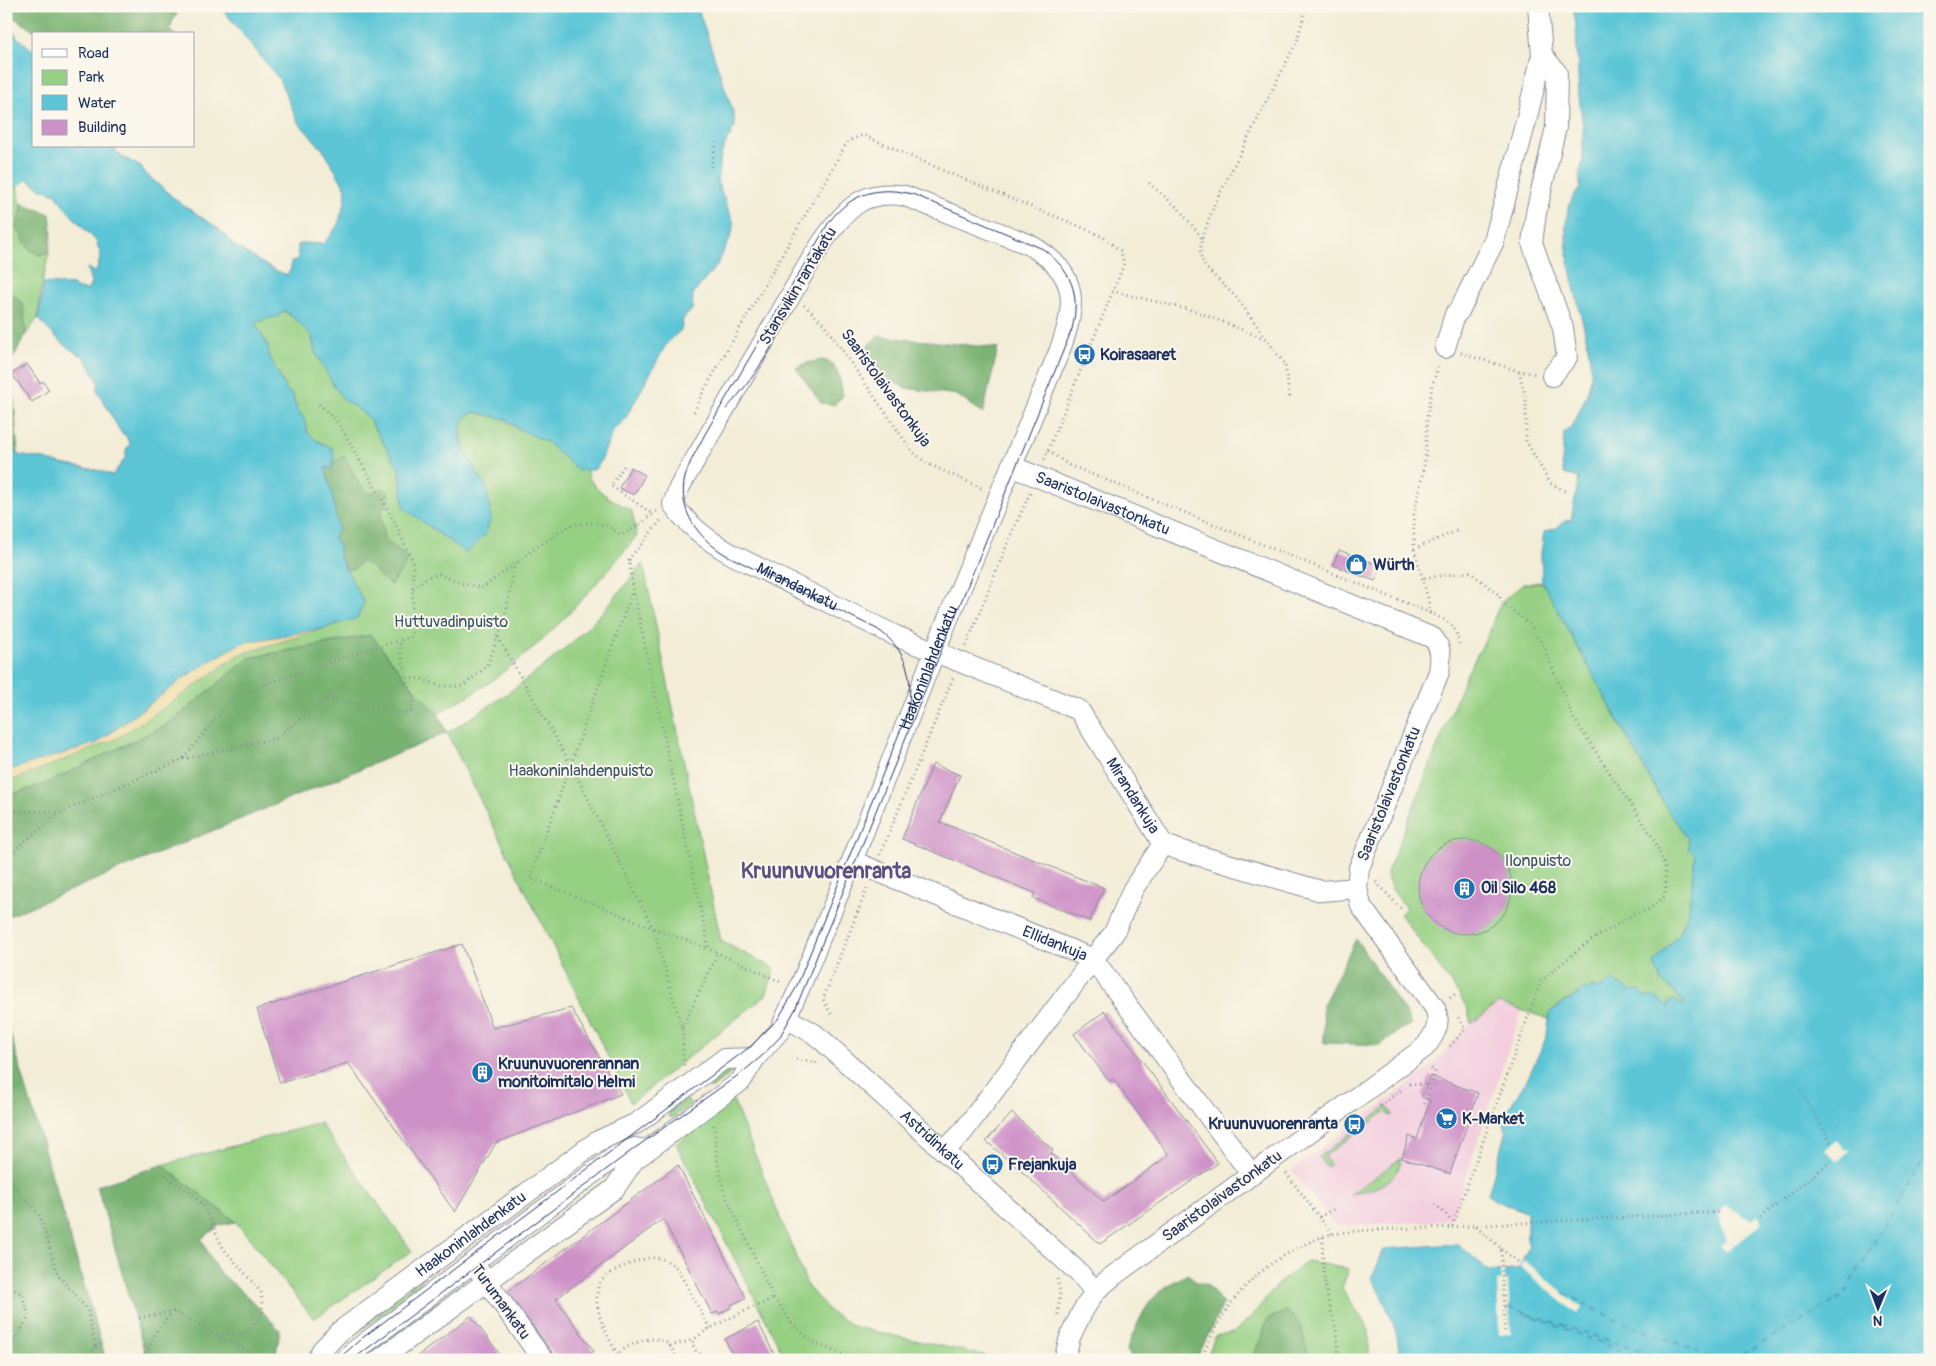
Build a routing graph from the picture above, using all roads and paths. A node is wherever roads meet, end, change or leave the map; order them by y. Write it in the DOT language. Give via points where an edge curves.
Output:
graph roads {
  1 [pos="1306,6"];
  2 [pos="1538,6"];
  3 [pos="1542,54"];
  4 [pos="716,142"];
  5 [pos="714,152"];
  6 [pos="721,154"];
  7 [pos="711,167"];
  8 [pos="1148,182"];
  9 [pos="1202,238"];
  10 [pos="1061,268"];
  11 [pos="1112,291"];
  12 [pos="793,292"];
  13 [pos="1268,340"];
  14 [pos="1445,348"];
  15 [pos="1519,371"];
  16 [pos="1552,376"];
  17 [pos="1290,400"];
  18 [pos="318,403"];
  19 [pos="694,412"];
  20 [pos="1048,451"];
  21 [pos="624,466"];
  22 [pos="1011,466"];
  23 [pos="1037,477"];
  24 [pos="1566,492"];
  25 [pos="998,496"];
  26 [pos="675,500"];
  27 [pos="654,514"];
  28 [pos="1459,530"];
  29 [pos="1414,549"];
  30 [pos="514,566"];
  31 [pos="1423,578"];
  32 [pos="412,588"];
  33 [pos="633,589"];
  34 [pos="1430,612"];
  35 [pos="498,638"];
  36 [pos="1433,638"];
  37 [pos="400,640"];
  38 [pos="1460,648"];
  39 [pos="934,652"];
  40 [pos="960,663"];
  41 [pos="407,678"];
  42 [pos="183,759"];
  43 [pos="571,765"];
  44 [pos="6,811"];
  45 [pos="61,812"];
  46 [pos="1163,844"];
  47 [pos="6,857"];
  48 [pos="852,861"];
  49 [pos="874,870"];
  50 [pos="1363,882"];
  51 [pos="1403,911"];
  52 [pos="653,928"];
  53 [pos="709,949"];
  54 [pos="718,952"];
  55 [pos="1093,960"];
  56 [pos="780,982"];
  57 [pos="831,1014"];
  58 [pos="786,1018"];
  59 [pos="682,1028"];
  60 [pos="755,1058"];
  61 [pos="6,1059"];
  62 [pos="12,1063"];
  63 [pos="1430,1068"];
  64 [pos="684,1075"];
  65 [pos="1794,1081"];
  66 [pos="1409,1084"];
  67 [pos="1434,1085"];
  68 [pos="1424,1104"];
  69 [pos="713,1116"];
  70 [pos="638,1123"];
  71 [pos="1832,1144"];
  72 [pos="647,1150"];
  73 [pos="944,1151"];
  74 [pos="616,1156"];
  75 [pos="1834,1159"];
  76 [pos="1286,1173"];
  77 [pos="164,1175"];
  78 [pos="1252,1175"];
  79 [pos="6,1177"];
  80 [pos="1435,1204"];
  81 [pos="1334,1209"];
  82 [pos="1720,1212"];
  83 [pos="1319,1217"];
  84 [pos="1760,1218"];
  85 [pos="1454,1222"];
  86 [pos="1475,1226"];
  87 [pos="1452,1227"];
  88 [pos="1332,1234"];
  89 [pos="1323,1237"];
  90 [pos="459,1244"];
  91 [pos="1501,1248"];
  92 [pos="473,1263"];
  93 [pos="1521,1264"];
  94 [pos="1056,1277"];
  95 [pos="487,1282"];
  96 [pos="6,1285"];
  97 [pos="1095,1291"];
  98 [pos="774,1298"];
  99 [pos="1504,1307"];
  100 [pos="1510,1307"];
  101 [pos="174,1311"];
  102 [pos="139,1318"];
  103 [pos="1057,1324"];
  104 [pos="710,1329"];
  105 [pos="214,1334"];
  106 [pos="1505,1334"];
  107 [pos="693,1339"];
  108 [pos="101,1344"];
  109 [pos="670,1346"];
  110 [pos="96,1348"];
  111 [pos="6,1350"];
  112 [pos="617,1354"];
  113 [pos="143,1358"];
  114 [pos="262,1358"];
  115 [pos="853,1359"];
  116 [pos="80,1360"];
  117 [pos="317,1360"];
  118 [pos="345,1360"];
  119 [pos="378,1360"];
  120 [pos="544,1360"];
  121 [pos="613,1360"];
  122 [pos="678,1360"];
  123 [pos="708,1360"];
  124 [pos="861,1360"];
  125 [pos="1064,1360"];
  126 [pos="1201,1360"];
  127 [pos="1337,1360"];
  1 -- 9 [label="path" via="1297,41 1215,203"];
  2 -- 3 [label="street"];
  3 -- 14 [label="street" via="1494,241 1455,314"];
  3 -- 16 [label="street" via="1557,73 1556,127 1532,243 1563,328 1567,357"];
  4 -- 5 [label="path"];
  5 -- 6 [label="path"];
  5 -- 7 [label="path"];
  8 -- 9 [label="path" via="1178,208"];
  9 -- 13 [label="path" via="1200,253 1205,267 1237,298"];
  10 -- 12 [label="street, Stansvikin rantakatu" via="1043,252 1004,234 905,196 881,194 859,202 842,216"];
  10 -- 22 [label="street, Haakoninlahdenkatu" via="1071,297 1071,317"];
  11 -- 13 [label="path" via="1195,311"];
  11 -- 19 [label="path" via="1124,264 1121,251 1103,237 863,135 848,141"];
  11 -- 20 [label="path"];
  12 -- 25 [label="path, Saaristolaivastonkuja" via="824,324 912,451 928,464"];
  12 -- 26 [label="street, Stansvikin rantakatu" via="682,482"];
  13 -- 17 [label="path" via="1285,365"];
  14 -- 15 [label="path"];
  14 -- 29 [label="path" via="1432,386 1427,418 1425,462 1414,515"];
  15 -- 16 [label="path"];
  15 -- 24 [label="path" via="1526,399 1526,441 1550,483"];
  18 -- 32 [label="path" via="339,424 388,510 412,561"];
  20 -- 23 [label="path"];
  20 -- 34 [label="path" via="1068,465"];
  21 -- 27 [label="path" via="611,486"];
  22 -- 23 [label="street, Saaristolaivastonkatu"];
  22 -- 25 [label="street, Haakoninlahdenkatu"];
  23 -- 36 [label="street, Saaristolaivastonkatu"];
  23 -- 40 [label="path"];
  25 -- 39 [label="street, Haakoninlahdenkatu"];
  26 -- 27 [label="path"];
  26 -- 33 [label="path" via="628,560"];
  26 -- 39 [label="street, Mirandankatu" via="682,518 733,555"];
  27 -- 30 [label="path" via="621,535 606,525 571,525"];
  28 -- 29 [label="path"];
  29 -- 31 [label="path"];
  30 -- 32 [label="path" via="483,588 439,574 427,577"];
  30 -- 35 [label="path"];
  31 -- 34 [label="path"];
  31 -- 85 [label="path" via="1470,572 1529,624 1543,645 1573,717 1655,841 1665,867 1664,897 1648,910 1634,914 1584,945 1541,981"];
  32 -- 37 [label="path" via="412,636"];
  33 -- 43 [label="path"];
  33 -- 53 [label="path"];
  34 -- 36 [label="path"];
  34 -- 38 [label="path" via="1449,622 1457,632"];
  35 -- 41 [label="path" via="487,666 463,686 439,686"];
  35 -- 43 [label="path"];
  36 -- 50 [label="street, Saaristolaivastonkatu" via="1440,646 1439,672 1359,868"];
  37 -- 41 [label="path"];
  37 -- 42 [label="path" via="234,696"];
  39 -- 40 [label="street, Mirandankuja"];
  39 -- 48 [label="street, Haakoninlahdenkatu"];
  40 -- 46 [label="street, Mirandankuja" via="1079,710"];
  40 -- 49 [label="path"];
  41 -- 42 [label="path" via="414,703 411,711 405,713 328,698 276,738"];
  42 -- 45 [label="path"];
  43 -- 52 [label="path"];
  43 -- 52 [label="path" via="530,878"];
  44 -- 45 [label="path"];
  45 -- 47 [label="path"];
  46 -- 50 [label="street, Mirandankuja" via="1321,891"];
  46 -- 55 [label="street" via="1133,889 1114,933"];
  48 -- 49 [label="street, Ellidankuja"];
  48 -- 58 [label="street, Haakoninlahdenkatu"];
  49 -- 55 [label="street, Ellidankuja"];
  49 -- 57 [label="path" via="823,999"];
  50 -- 51 [label="path"];
  50 -- 78 [label="street, Saaristolaivastonkatu" via="1361,906 1429,999 1438,1025 1424,1048"];
  52 -- 53 [label="path"];
  52 -- 59 [label="path"];
  53 -- 54 [label="path"];
  54 -- 56 [label="path"];
  54 -- 59 [label="path"];
  55 -- 73 [label="street" via="962,1133"];
  55 -- 78 [label="street, Ellidankuja"];
  58 -- 60 [label="street, Haakoninlahdenkatu" via="776,1035"];
  58 -- 73 [label="street, Astridinkatu" via="823,1041"];
  59 -- 64 [label="path"];
  60 -- 70 [label="street, Haakoninlahdenkatu" via="724,1059"];
  60 -- 72 [label="street, Haakoninlahdenkatu" via="741,1081"];
  61 -- 62 [label="path"];
  63 -- 67 [label="path" via="1435,1071"];
  65 -- 71 [label="path"];
  66 -- 67 [label="path"];
  67 -- 68 [label="path"];
  69 -- 98 [label="path" via="716,1159 724,1192"];
  70 -- 74 [label="street, Haakoninlahdenkatu"];
  70 -- 90 [label="street, Haakoninlahdenkatu" via="592,1145"];
  72 -- 74 [label="street, Haakoninlahdenkatu" via="635,1148"];
  72 -- 95 [label="street, Haakoninlahdenkatu" via="634,1160 614,1189"];
  73 -- 97 [label="street, Astridinkatu"];
  74 -- 92 [label="street, Haakoninlahdenkatu"];
  75 -- 84 [label="path"];
  76 -- 83 [label="path"];
  77 -- 105 [label="path" via="190,1192 204,1208 223,1248 261,1292 263,1314 246,1333"];
  78 -- 97 [label="street, Saaristolaivastonkatu"];
  79 -- 110 [label="path" via="39,1214 58,1275 87,1309"];
  80 -- 85 [label="path"];
  81 -- 83 [label="path"];
  82 -- 86 [label="path"];
  83 -- 88 [label="path"];
  85 -- 87 [label="path"];
  86 -- 87 [label="path"];
  86 -- 91 [label="path"];
  87 -- 88 [label="path"];
  88 -- 89 [label="path"];
  89 -- 126 [label="path" via="1288,1252 1253,1277 1221,1317"];
  89 -- 127 [label="path" via="1322,1270 1338,1336"];
  90 -- 92 [label="street, Turumankatu"];
  90 -- 117 [label="street, Haakoninlahdenkatu" via="339,1332"];
  91 -- 93 [label="path"];
  91 -- 99 [label="path"];
  92 -- 95 [label="street, Turumankatu"];
  92 -- 118 [label="street, Haakoninlahdenkatu"];
  94 -- 103 [label="path" via="1060,1292"];
  95 -- 119 [label="street, Haakoninlahdenkatu"];
  95 -- 120 [label="street, Turumankatu"];
  96 -- 111 [label="path" via="22,1294 29,1316"];
  97 -- 125 [label="street, Saaristolaivastonkatu" via="1070,1337"];
  98 -- 104 [label="path"];
  98 -- 115 [label="path" via="792,1323 811,1341"];
  99 -- 100 [label="path"];
  99 -- 106 [label="path"];
  101 -- 102 [label="path"];
  101 -- 105 [label="path"];
  101 -- 113 [label="path" via="158,1328"];
  104 -- 107 [label="path"];
  104 -- 112 [label="path" via="677,1268 656,1258 634,1261 599,1284 597,1299 602,1324"];
  105 -- 114 [label="path"];
  107 -- 109 [label="path"];
  107 -- 123 [label="path" via="696,1351"];
  108 -- 110 [label="path"];
  109 -- 112 [label="path" via="657,1340 644,1340"];
  109 -- 122 [label="path"];
  110 -- 116 [label="path"];
  112 -- 121 [label="path"];
  115 -- 124 [label="path"];
}
